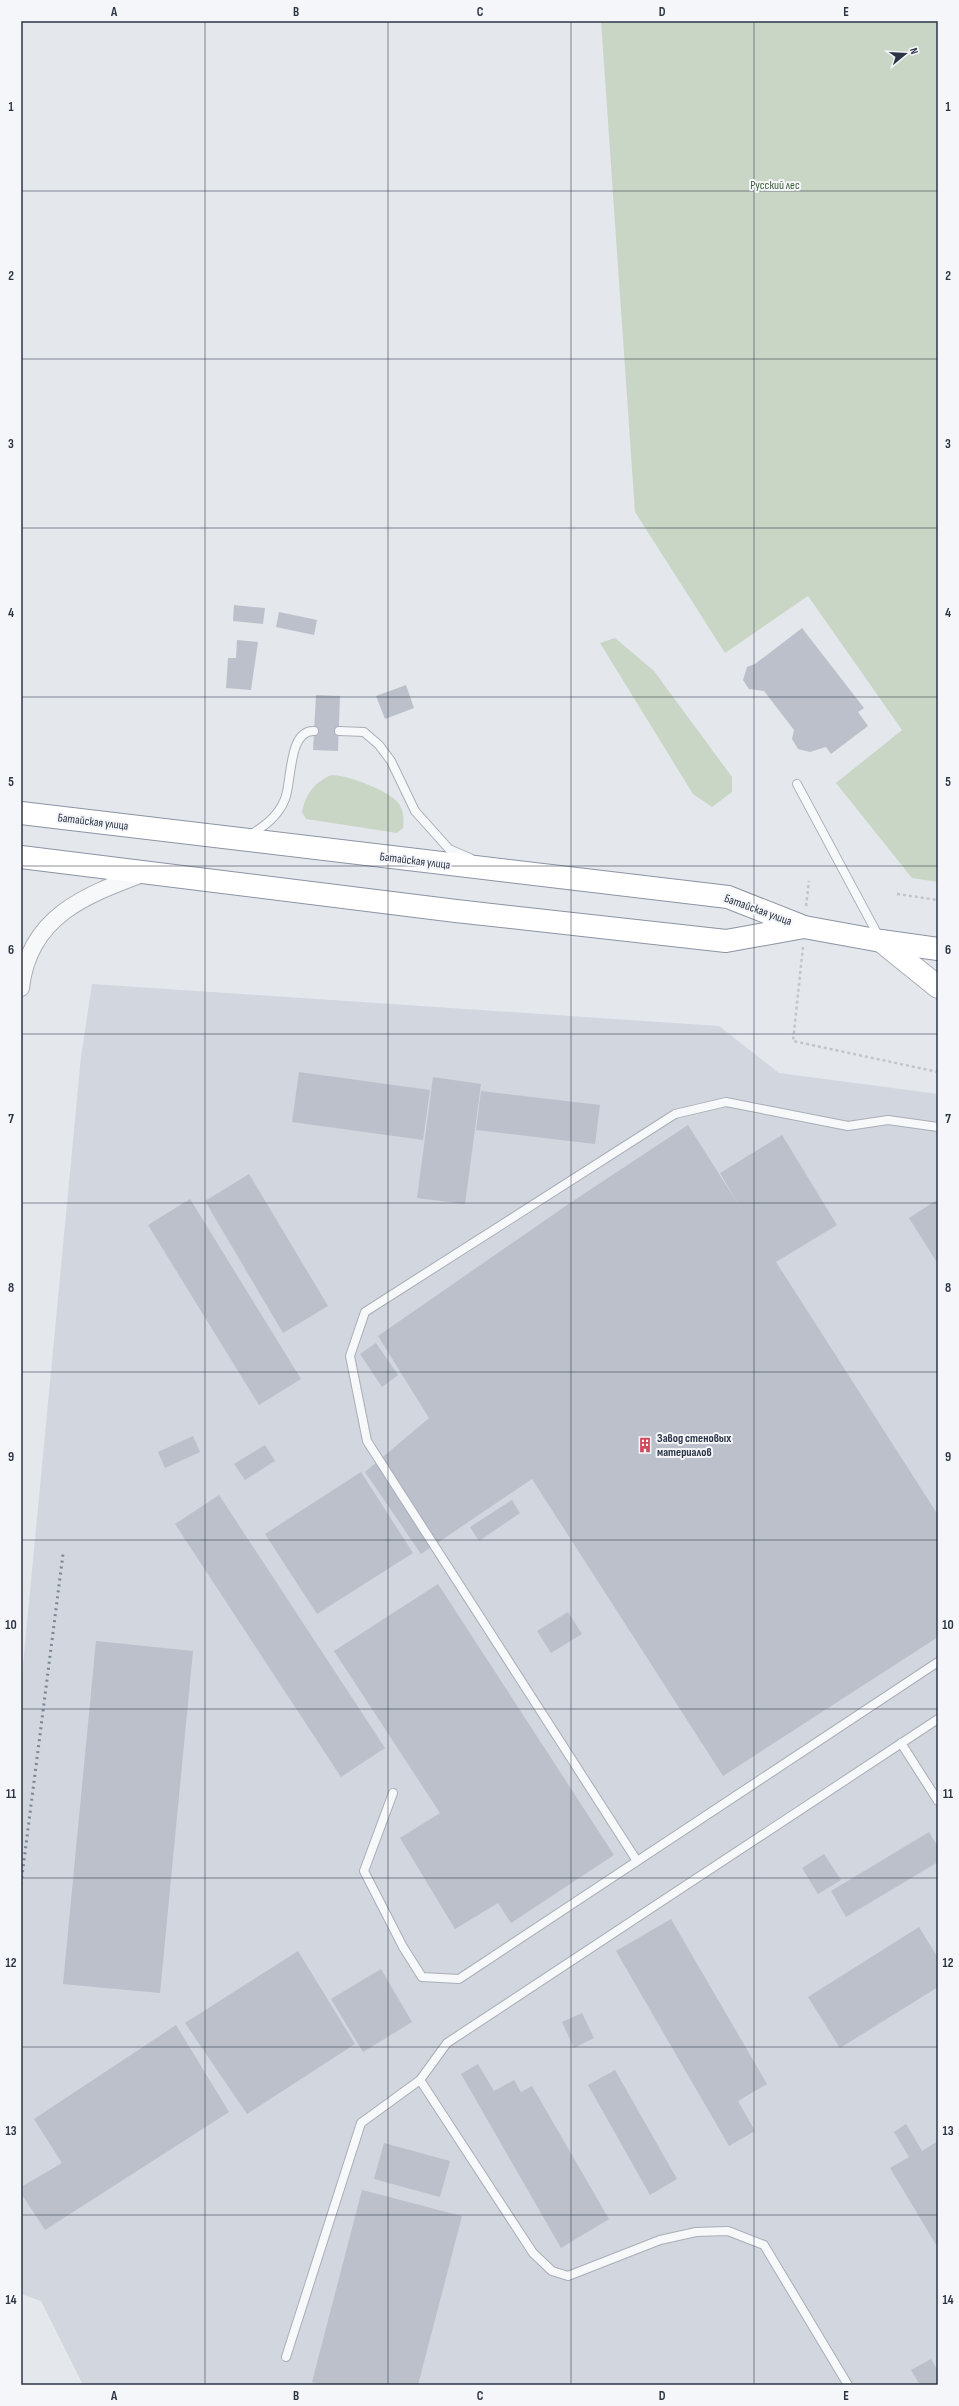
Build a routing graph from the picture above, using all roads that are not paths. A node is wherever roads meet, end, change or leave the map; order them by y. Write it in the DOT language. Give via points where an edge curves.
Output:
graph roads {
  1 [pos="314,731"];
  2 [pos="339,731"];
  3 [pos="797,784"];
  4 [pos="21,813"];
  5 [pos="244,840"];
  6 [pos="21,857"];
  7 [pos="496,871"];
  8 [pos="147,873"];
  9 [pos="804,927"];
  10 [pos="881,941"];
  11 [pos="938,949"];
  12 [pos="22,974"];
  13 [pos="938,987"];
  14 [pos="938,1127"];
  15 [pos="938,1662"];
  16 [pos="938,1719"];
  17 [pos="901,1743"];
  18 [pos="393,1793"];
  19 [pos="938,1801"];
  20 [pos="637,1861"];
  21 [pos="420,2080"];
  22 [pos="286,2357"];
  23 [pos="848,2385"];
  1 -- 5 [label="lane" via="302,735 295,747 286,799 273,820"];
  2 -- 7 [label="lane" via="364,732 379,745 391,761 415,811 449,849"];
  3 -- 10 [label="lane"];
  4 -- 5 [label="main road, Батайская улица"];
  5 -- 7 [label="main road, Батайская улица"];
  6 -- 8 [label="main road, Батайская улица"];
  7 -- 9 [label="main road, Батайская улица" via="728,897"];
  8 -- 9 [label="main road, Батайская улица" via="726,941"];
  8 -- 12 [label="street" via="82,899 60,913 44,932"];
  9 -- 10 [label="main road, Батайская улица"];
  10 -- 11 [label="main road, Батайская улица"];
  10 -- 13 [label="main road"];
  14 -- 20 [label="lane" via="888,1120 848,1126 726,1102 675,1114 365,1312 350,1356 368,1441"];
  15 -- 20 [label="lane"];
  16 -- 17 [label="lane"];
  17 -- 19 [label="lane"];
  17 -- 21 [label="lane" via="448,2043"];
  18 -- 20 [label="lane" via="364,1871 403,1948 422,1977 459,1979"];
  21 -- 22 [label="lane" via="361,2123"];
  21 -- 23 [label="lane" via="533,2253 552,2271 568,2276 660,2240 696,2232 728,2231 764,2245"];
}
